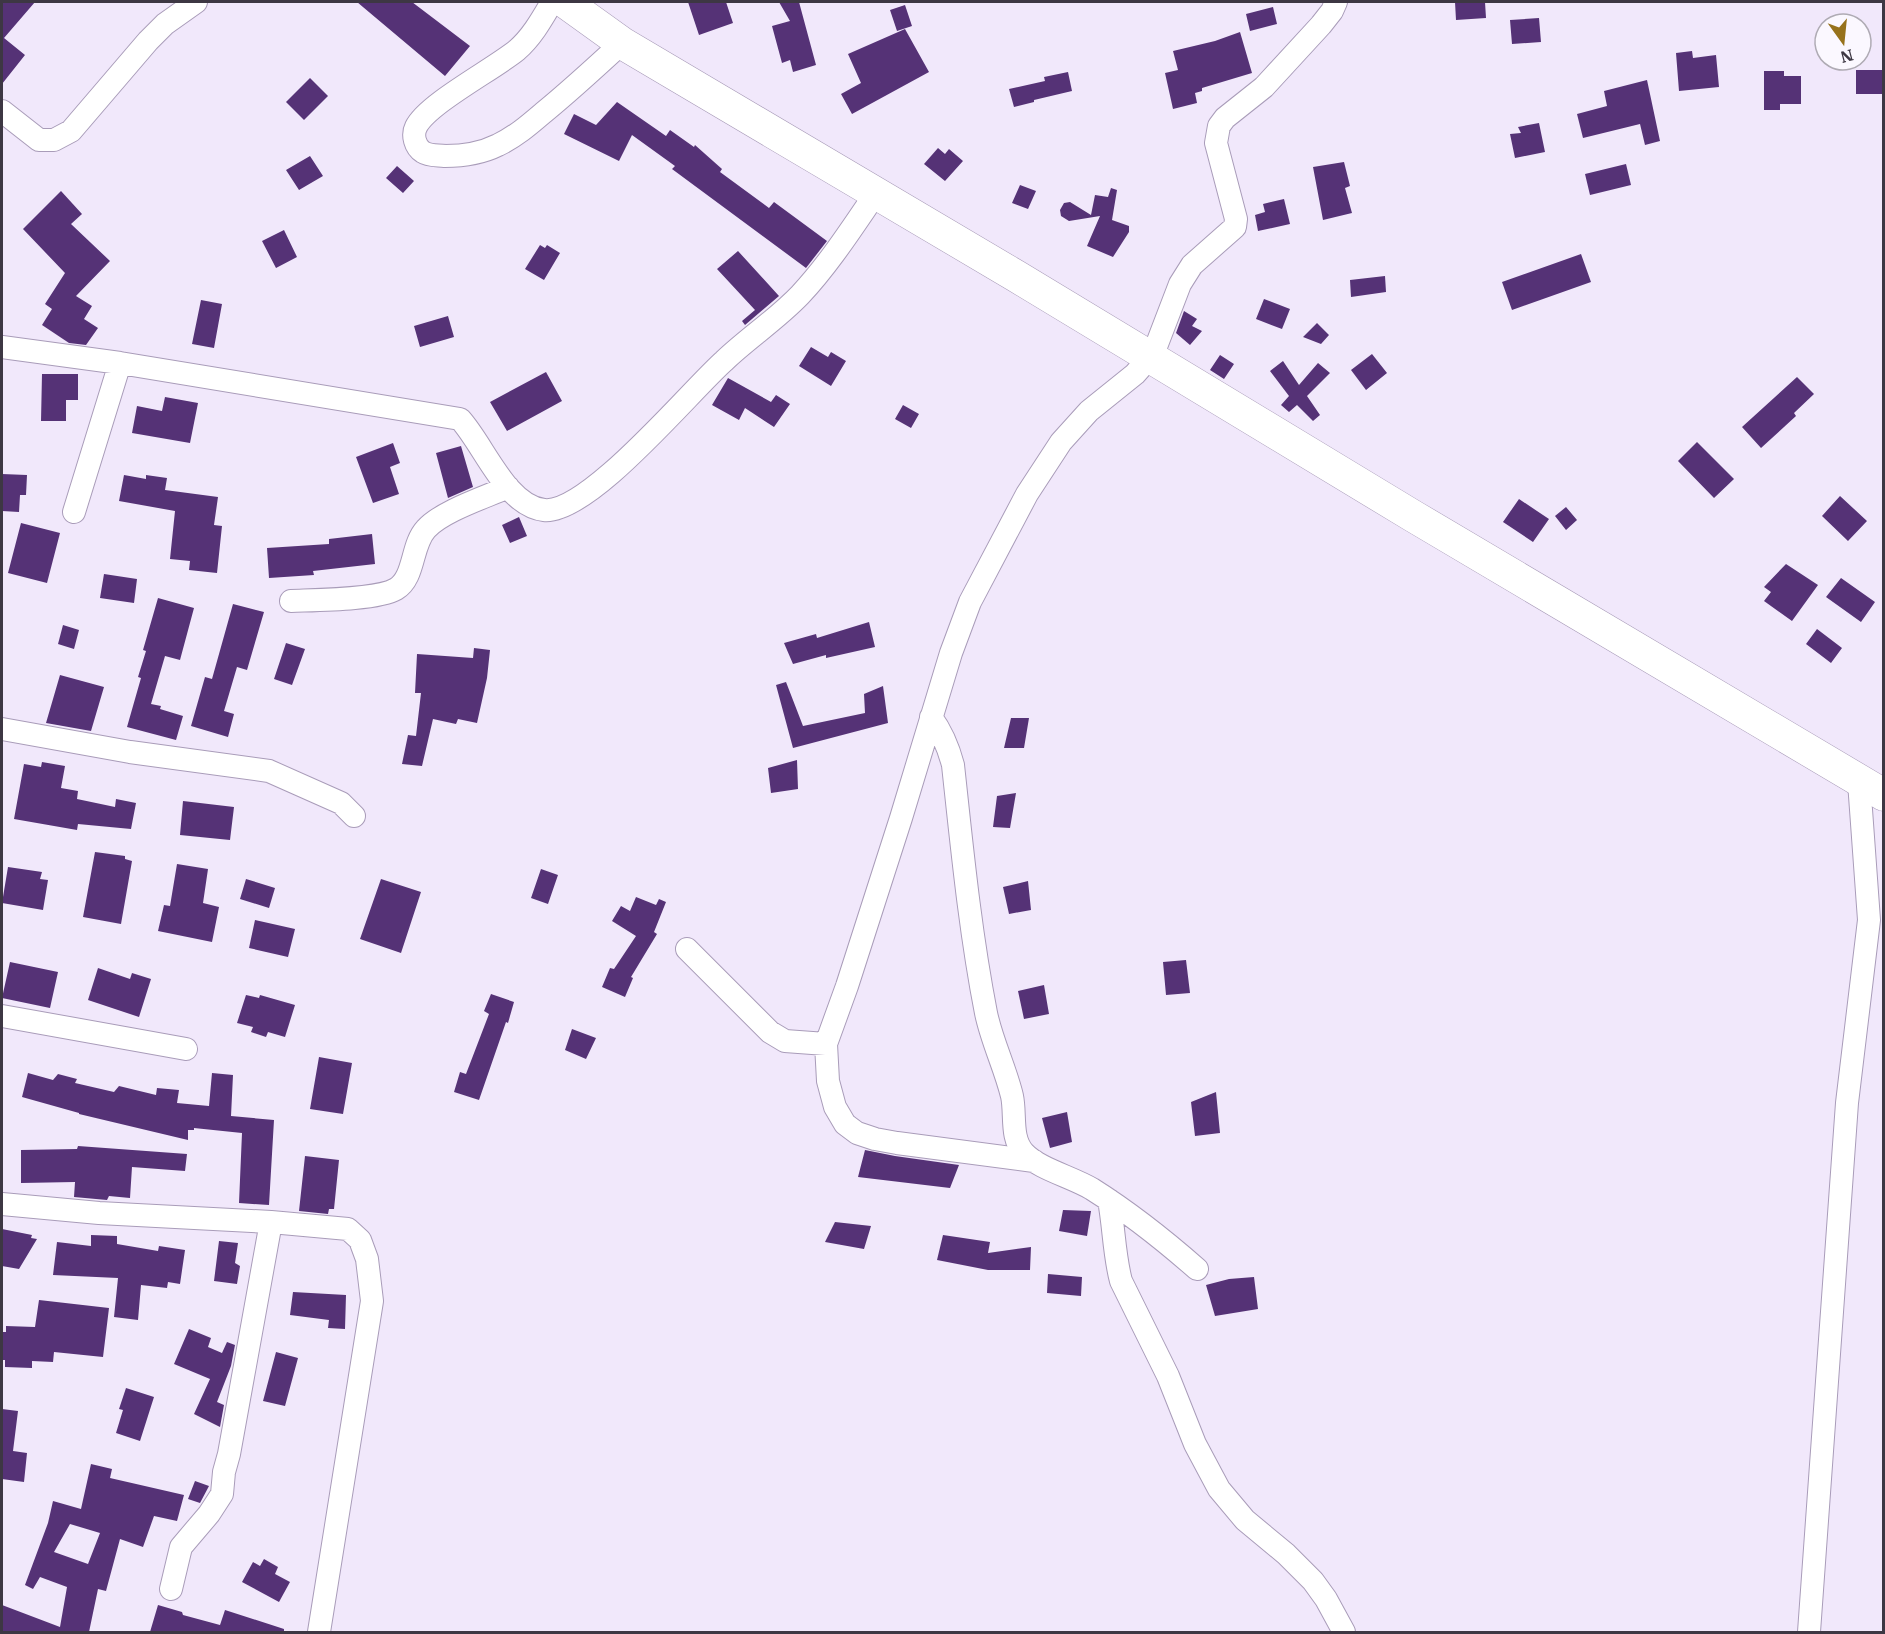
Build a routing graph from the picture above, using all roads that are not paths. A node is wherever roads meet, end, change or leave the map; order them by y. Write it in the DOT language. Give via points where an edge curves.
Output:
graph roads {
  1 [pos="196,2"];
  2 [pos="552,2"];
  3 [pos="565,2"];
  4 [pos="1336,2"];
  5 [pos="622,43"];
  6 [pos="2,111"];
  7 [pos="876,193"];
  8 [pos="2,347"];
  9 [pos="1150,357"];
  10 [pos="120,363"];
  11 [pos="508,487"];
  12 [pos="74,512"];
  13 [pos="291,602"];
  14 [pos="931,717"];
  15 [pos="2,729"];
  16 [pos="1871,789"];
  17 [pos="354,816"];
  18 [pos="687,950"];
  19 [pos="2,1016"];
  20 [pos="826,1044"];
  21 [pos="186,1049"];
  22 [pos="1035,1161"];
  23 [pos="1108,1200"];
  24 [pos="2,1204"];
  25 [pos="271,1222"];
  26 [pos="1197,1269"];
  27 [pos="171,1589"];
  28 [pos="319,1632"];
  29 [pos="1344,1632"];
  30 [pos="1809,1632"];
  1 -- 6 [label="street" via="148,41 71,131 54,140 39,140"];
  2 -- 5 [label="street" via="518,49 423,118 414,136 421,151 456,156 498,145 547,110"];
  3 -- 5 [label="street"];
  4 -- 9 [label="street" via="1321,25 1264,87 1220,126 1216,143 1235,227 1192,265 1180,284"];
  5 -- 7 [label="street"];
  7 -- 9 [label="street"];
  7 -- 11 [label="street" via="799,296 722,362 603,480 565,506 547,511 530,506"];
  8 -- 10 [label="street"];
  9 -- 14 [label="street" via="1089,411 1061,442 1027,494 970,602"];
  9 -- 16 [label="street"];
  10 -- 11 [label="street" via="460,419"];
  10 -- 12 [label="street"];
  11 -- 13 [label="street" via="439,518 426,529 406,579 398,588 382,595"];
  14 -- 20 [label="street"];
  14 -- 22 [label="street" via="942,732 953,765 986,1015 1013,1099 1016,1138 1024,1153"];
  15 -- 17 [label="street" via="269,771 341,803"];
  16 -- 30 [label="street" via="1869,920 1847,1103"];
  18 -- 20 [label="street" via="770,1032 784,1041"];
  19 -- 21 [label="street"];
  20 -- 22 [label="street" via="828,1081 835,1107 845,1124 857,1133 897,1143"];
  22 -- 23 [label="street"];
  23 -- 26 [label="street"];
  23 -- 29 [label="street" via="1121,1281 1218,1489 1313,1581"];
  24 -- 25 [label="street"];
  25 -- 27 [label="street" via="222,1494 180,1547"];
  25 -- 28 [label="street" via="348,1229 360,1240 367,1259 372,1301"];
}
